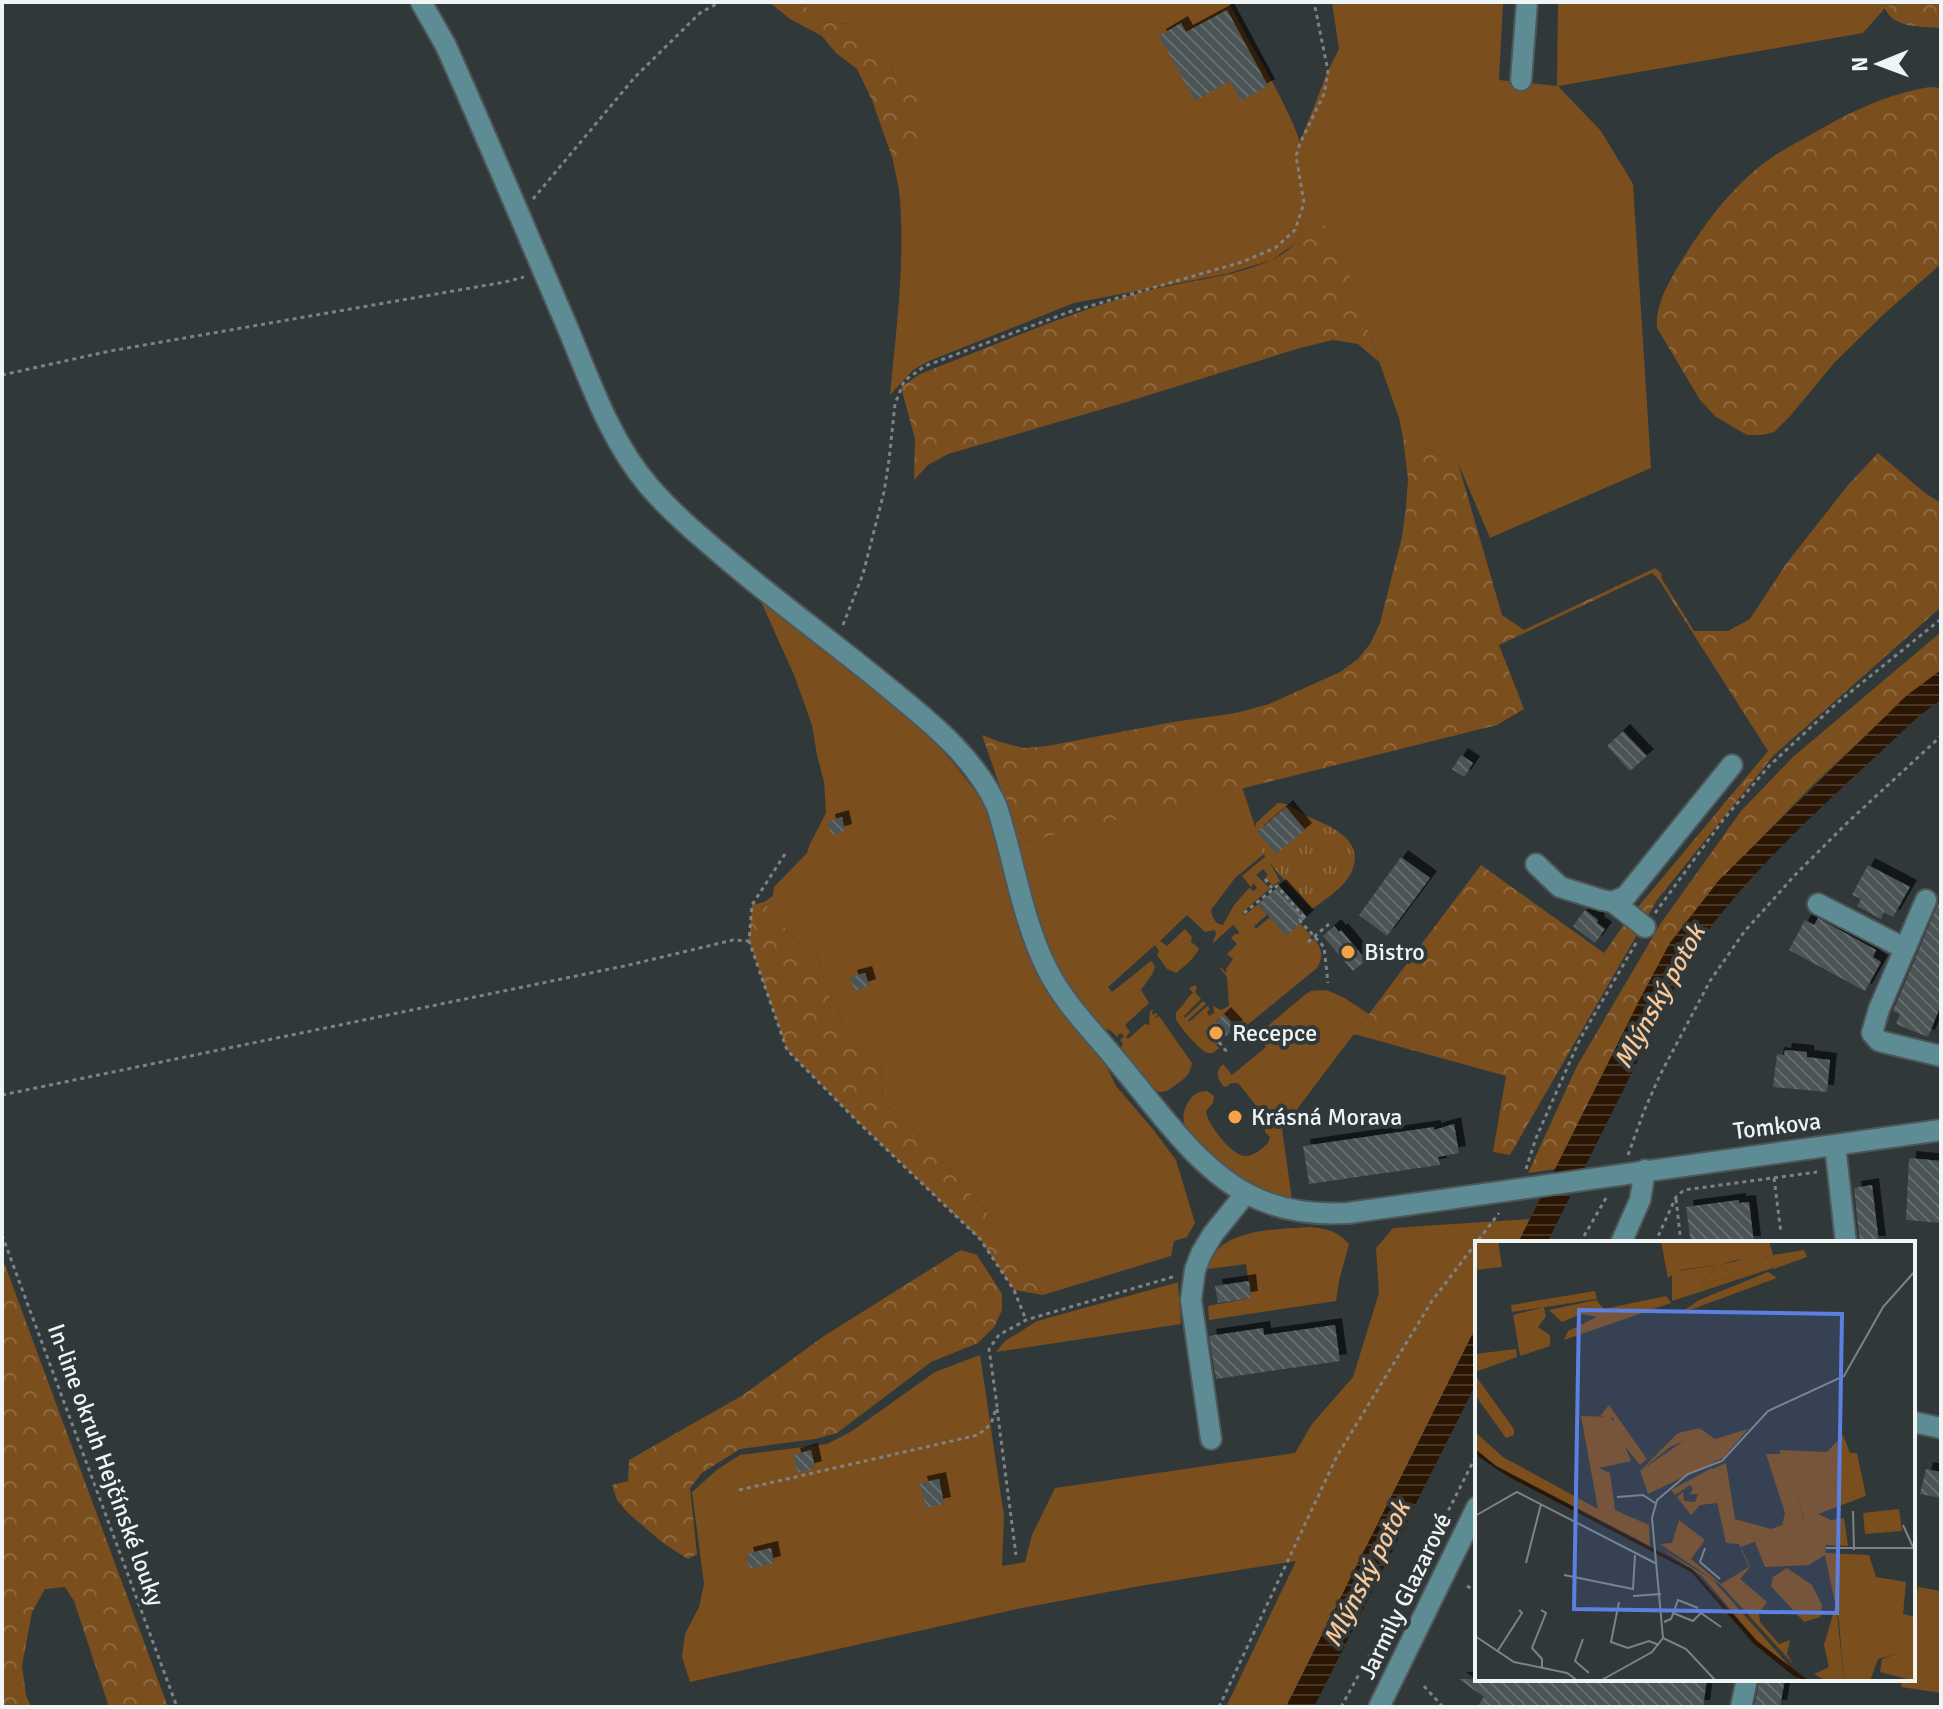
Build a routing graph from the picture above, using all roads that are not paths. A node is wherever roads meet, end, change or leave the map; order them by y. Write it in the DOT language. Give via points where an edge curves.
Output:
graph roads {
  1 [pos="421,2"];
  2 [pos="1527,2"];
  3 [pos="1521,80"];
  4 [pos="1732,765"];
  5 [pos="1536,864"];
  6 [pos="1926,900"];
  7 [pos="1613,902"];
  8 [pos="1818,904"];
  9 [pos="1645,927"];
  10 [pos="1904,948"];
  11 [pos="1941,1056"];
  12 [pos="1941,1130"];
  13 [pos="1835,1145"];
  14 [pos="1645,1170"];
  15 [pos="1246,1193"];
  16 [pos="1622,1241"];
  17 [pos="1846,1241"];
  18 [pos="1915,1422"];
  19 [pos="1941,1428"];
  20 [pos="1211,1439"];
  21 [pos="1475,1511"];
  22 [pos="1747,1681"];
  23 [pos="1379,1707"];
  24 [pos="1741,1707"];
  1 -- 15 [label="street, Tomkova" via="446,46 606,415 639,475 710,545 931,724 978,774 997,807 1028,921 1054,983 1192,1150"];
  2 -- 3 [label="street"];
  4 -- 7 [label="street" via="1626,896"];
  5 -- 7 [label="street" via="1560,887"];
  6 -- 10 [label="street"];
  7 -- 9 [label="street"];
  8 -- 10 [label="street"];
  10 -- 11 [label="street" via="1872,1033 1879,1041"];
  12 -- 13 [label="street, Tomkova"];
  13 -- 14 [label="street, Tomkova"];
  13 -- 17 [label="street"];
  14 -- 15 [label="street, Tomkova" via="1622,1169 1603,1186 1523,1188 1328,1214 1276,1206"];
  14 -- 16 [label="street" via="1640,1200"];
  15 -- 20 [label="street" via="1213,1234 1195,1270 1191,1300"];
  18 -- 19 [label="street"];
  21 -- 23 [label="street, Jarmily Glazarové"];
  22 -- 24 [label="street"];
}
